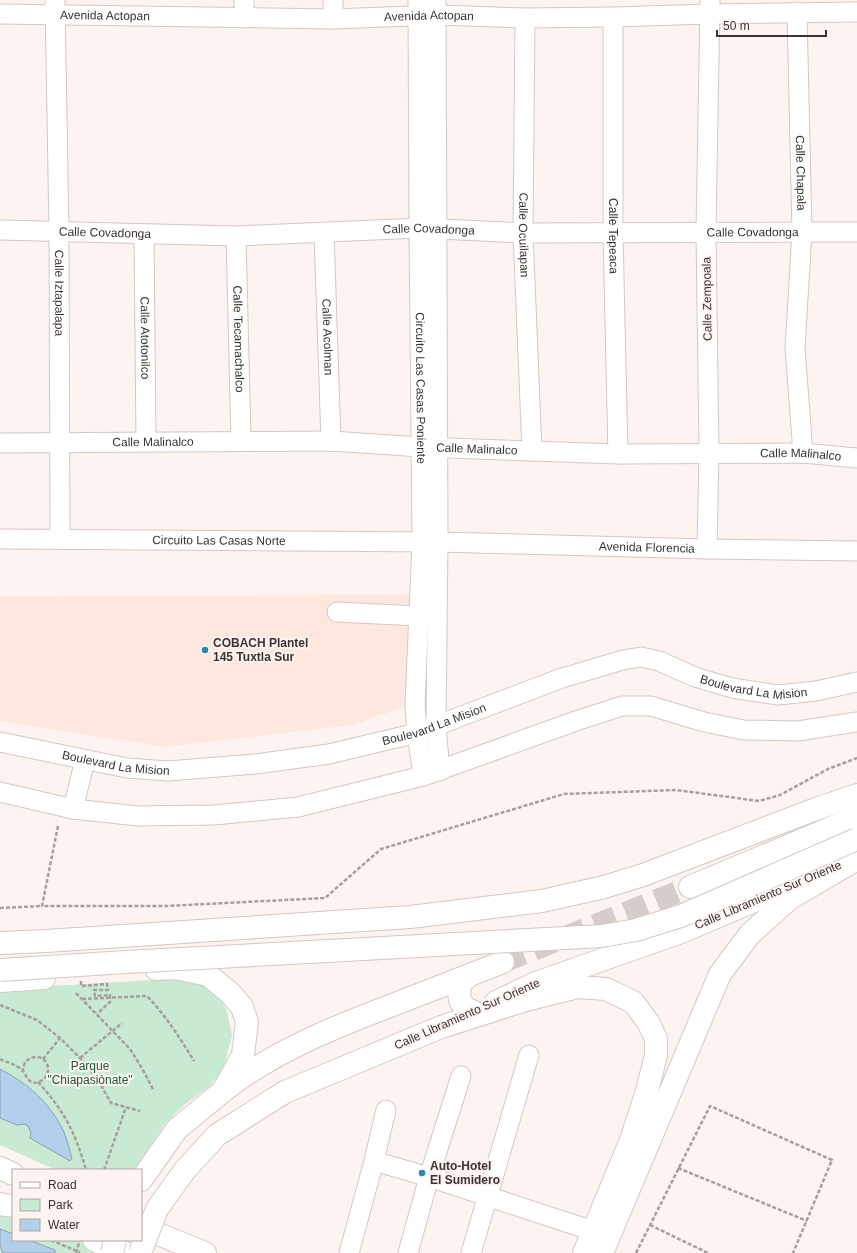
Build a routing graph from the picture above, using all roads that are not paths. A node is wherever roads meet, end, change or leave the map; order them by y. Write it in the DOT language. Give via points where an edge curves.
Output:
graph roads {
  1 [pos="333,0"];
  2 [pos="55,7"];
  3 [pos="710,7"];
  4 [pos="149,8"];
  5 [pos="427,8"];
  6 [pos="244,9"];
  7 [pos="797,12"];
  8 [pos="857,12"];
  9 [pos="0,14"];
  10 [pos="613,17"];
  11 [pos="525,18"];
  12 [pos="334,19"];
  13 [pos="428,228"];
  14 [pos="0,230"];
  15 [pos="59,232"];
  16 [pos="614,232"];
  17 [pos="706,232"];
  18 [pos="802,232"];
  19 [pos="857,232"];
  20 [pos="324,233"];
  21 [pos="523,233"];
  22 [pos="144,234"];
  23 [pos="236,236"];
  24 [pos="146,441"];
  25 [pos="241,441"];
  26 [pos="331,441"];
  27 [pos="60,442"];
  28 [pos="0,443"];
  29 [pos="429,447"];
  30 [pos="532,452"];
  31 [pos="709,453"];
  32 [pos="803,453"];
  33 [pos="618,454"];
  34 [pos="857,458"];
  35 [pos="0,539"];
  36 [pos="60,539"];
  37 [pos="430,542"];
  38 [pos="707,549"];
  39 [pos="857,551"];
  40 [pos="337,612"];
  41 [pos="418,616"];
  42 [pos="857,682"];
  43 [pos="857,722"];
  44 [pos="436,726"];
  45 [pos="416,733"];
  46 [pos="0,742"];
  47 [pos="86,760"];
  48 [pos="432,773"];
  49 [pos="0,792"];
  50 [pos="857,795"];
  51 [pos="73,809"];
  52 [pos="857,816"];
  53 [pos="857,839"];
  54 [pos="857,859"];
  55 [pos="690,887"];
  56 [pos="0,943"];
  57 [pos="503,962"];
  58 [pos="0,970"];
  59 [pos="470,975"];
  60 [pos="0,981"];
  61 [pos="474,1012"];
  62 [pos="441,1027"];
  63 [pos="529,1055"];
  64 [pos="460,1076"];
  65 [pos="223,1090"];
  66 [pos="386,1110"];
  67 [pos="374,1161"];
  68 [pos="0,1168"];
  69 [pos="12,1174"];
  70 [pos="429,1177"];
  71 [pos="142,1179"];
  72 [pos="488,1196"];
  73 [pos="0,1203"];
  74 [pos="12,1206"];
  75 [pos="142,1227"];
  76 [pos="593,1231"];
  77 [pos="96,1241"];
  78 [pos="115,1241"];
  79 [pos="112,1253"];
  80 [pos="126,1253"];
  81 [pos="140,1253"];
  82 [pos="205,1253"];
  83 [pos="349,1253"];
  84 [pos="408,1253"];
  85 [pos="471,1253"];
  86 [pos="584,1253"];
  87 [pos="602,1253"];
  1 -- 12 [label="street"];
  2 -- 4 [label="street, Avenida Actopan"];
  2 -- 9 [label="street, Avenida Actopan"];
  2 -- 15 [label="street, Calle Iztapalapa"];
  3 -- 7 [label="street, Avenida Actopan"];
  3 -- 10 [label="street, Avenida Actopan"];
  3 -- 17 [label="street, Calle Zempoala"];
  4 -- 6 [label="street, Avenida Actopan"];
  5 -- 11 [label="street, Avenida Actopan"];
  5 -- 12 [label="street, Avenida Actopan"];
  5 -- 13 [label="street, Circuito Las Casas Poniente"];
  6 -- 12 [label="street, Avenida Actopan"];
  7 -- 8 [label="street, Avenida Actopan"];
  7 -- 18 [label="street, Calle Chapala"];
  10 -- 11 [label="street, Avenida Actopan"];
  10 -- 16 [label="street, Calle Tepeaca"];
  11 -- 21 [label="street, Calle Ocuilapan"];
  13 -- 20 [label="street, Calle Covadonga"];
  13 -- 21 [label="street, Calle Covadonga"];
  13 -- 29 [label="street, Circuito Las Casas Poniente"];
  14 -- 15 [label="street, Calle Covadonga"];
  15 -- 22 [label="street, Calle Covadonga"];
  15 -- 27 [label="street, Calle Iztapalapa"];
  16 -- 17 [label="street, Calle Covadonga"];
  16 -- 21 [label="street, Calle Covadonga"];
  16 -- 33 [label="street, Calle Tepeaca"];
  17 -- 18 [label="street, Calle Covadonga"];
  17 -- 31 [label="street, Calle Zempoala"];
  18 -- 19 [label="street, Calle Covadonga"];
  18 -- 32 [label="street, Calle Chapala" via="794,348"];
  20 -- 23 [label="street, Calle Covadonga"];
  20 -- 26 [label="street, Calle Acolman"];
  21 -- 30 [label="street, Calle Ocuilapan"];
  22 -- 23 [label="street, Calle Covadonga"];
  22 -- 24 [label="street, Calle Atotonilco"];
  23 -- 25 [label="street, Calle Tecamachalco"];
  24 -- 25 [label="street, Calle Malinalco"];
  24 -- 27 [label="street, Calle Malinalco"];
  25 -- 26 [label="street, Calle Malinalco"];
  26 -- 29 [label="street, Calle Malinalco"];
  27 -- 28 [label="street, Calle Malinalco"];
  27 -- 36 [label="street, Calle Iztapalapa"];
  29 -- 30 [label="street, Calle Malinalco"];
  29 -- 37 [label="street, Circuito Las Casas Poniente"];
  30 -- 33 [label="street, Calle Malinalco"];
  31 -- 32 [label="street, Calle Malinalco"];
  31 -- 33 [label="street, Calle Malinalco"];
  31 -- 38 [label="street, Calle Zempoala"];
  32 -- 34 [label="street, Calle Malinalco"];
  35 -- 36 [label="street, Circuito Las Casas Norte"];
  36 -- 37 [label="street, Circuito Las Casas Norte"];
  37 -- 38 [label="street, Avenida Florencia"];
  37 -- 41 [label="street, Circuito Las Casas Poniente"];
  37 -- 44 [label="street, Circuito Las Casas Poniente"];
  38 -- 39 [label="street, Avenida Florencia"];
  40 -- 41 [label="street"];
  41 -- 45 [label="street, Circuito Las Casas Poniente"];
  42 -- 44 [label="street, Boulevard La Mision" via="816,691 778,694 732,688 695,677 659,661 641,657 562,678"];
  43 -- 48 [label="street" via="798,731 744,730 704,722 651,706 622,706"];
  44 -- 45 [label="street, Boulevard La Mision"];
  44 -- 48 [label="street, Circuito Las Casas Poniente"];
  45 -- 47 [label="street, Boulevard La Mision" via="329,754 255,764 168,771 127,768"];
  45 -- 48 [label="street, Circuito Las Casas Poniente"];
  46 -- 47 [label="street, Boulevard La Mision"];
  47 -- 51 [label="street"];
  48 -- 51 [label="street" via="298,807 221,814 138,816"];
  49 -- 51 [label="street"];
  50 -- 56 [label="main road" via="643,874 604,887 542,901 410,917"];
  52 -- 55 [label="main road"];
  53 -- 58 [label="main road, bridge" via="681,916 636,930 602,936"];
  54 -- 61 [label="main road, Calle Libramiento Sur Oriente" via="681,932 536,984"];
  54 -- 87 [label="main road" via="789,899 750,934 720,974"];
  57 -- 59 [label="main road"];
  59 -- 61 [label="main road" via="462,982 459,996 463,1005"];
  59 -- 65 [label="main road" via="301,1043 242,1076"];
  60 -- 65 [label="main road" via="78,984 176,968 208,975 242,1006 247,1022 243,1055"];
  61 -- 62 [label="main road, Calle Libramiento Sur Oriente"];
  62 -- 76 [label="main road" via="529,999 578,987 606,989 633,1002 648,1022 656,1039 656,1055 647,1091"];
  62 -- 81 [label="main road, Calle Libramiento Sur Oriente, bridge" via="285,1092 217,1135 185,1170 157,1209"];
  63 -- 72 [label="street"];
  64 -- 70 [label="street"];
  65 -- 71 [label="main road" via="177,1129"];
  66 -- 67 [label="street"];
  67 -- 70 [label="street"];
  67 -- 83 [label="street"];
  68 -- 69 [label="main road"];
  70 -- 72 [label="street"];
  70 -- 84 [label="street"];
  72 -- 76 [label="street"];
  72 -- 85 [label="street"];
  73 -- 74 [label="main road"];
  75 -- 82 [label="main road"];
  76 -- 86 [label="main road"];
  77 -- 80 [label="main road"];
  78 -- 79 [label="main road, bridge"];
}
